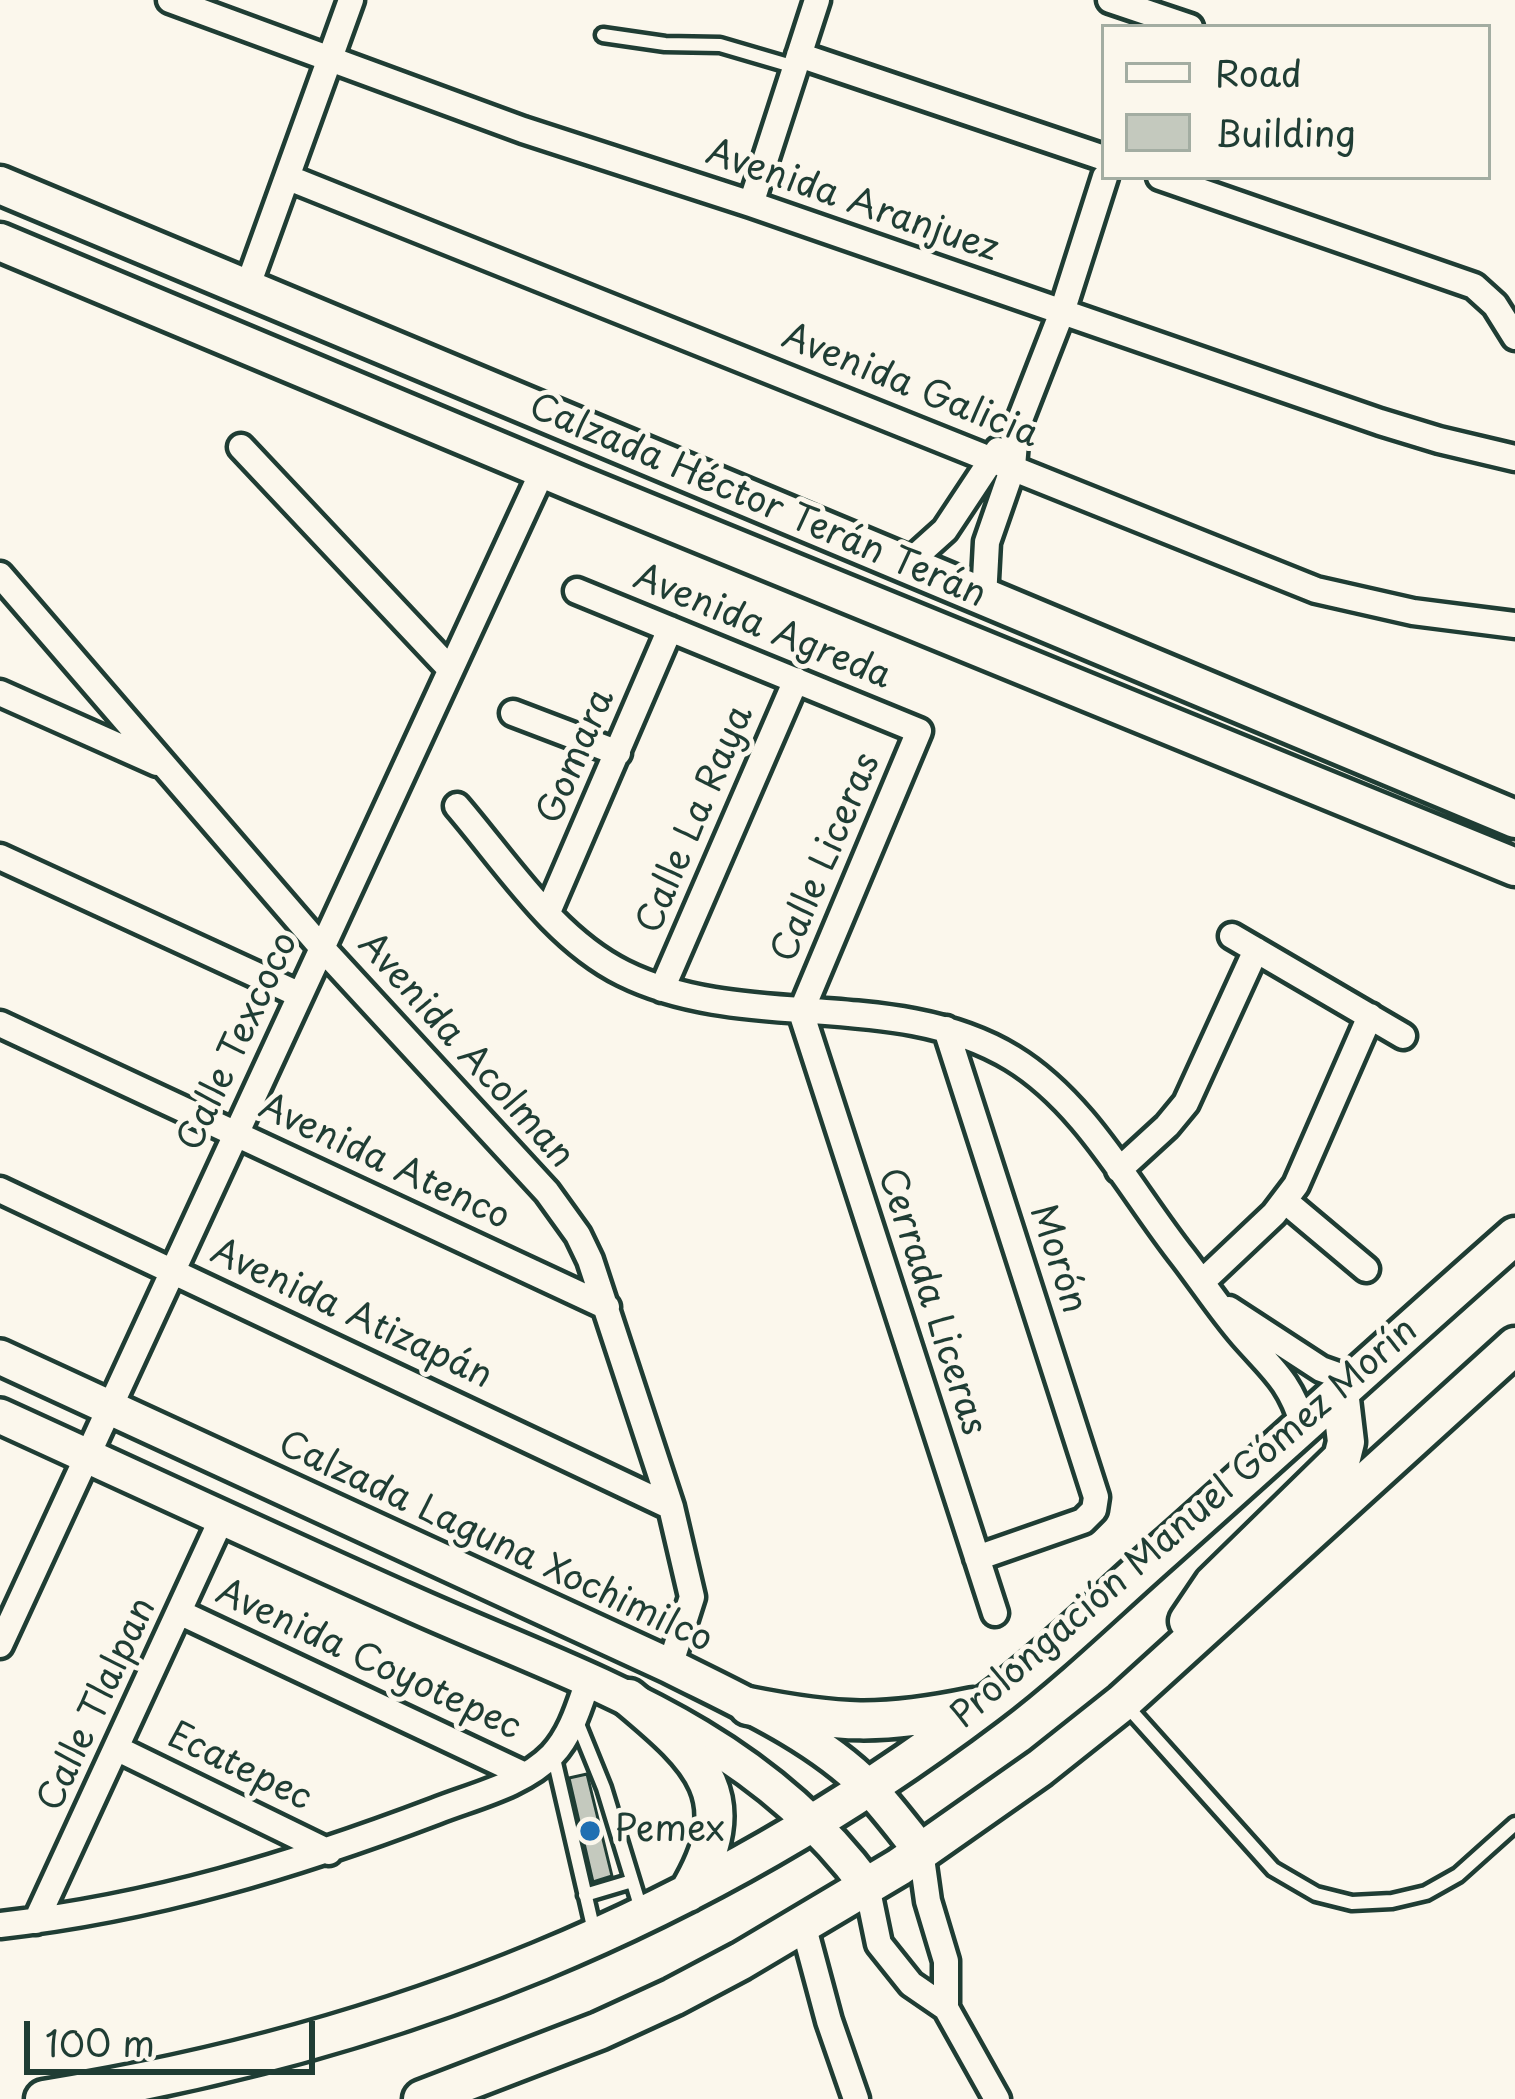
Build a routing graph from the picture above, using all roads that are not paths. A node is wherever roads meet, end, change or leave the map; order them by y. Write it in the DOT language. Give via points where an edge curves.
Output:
graph roads {
  1 [pos="170,0"];
  2 [pos="351,0"];
  3 [pos="817,0"];
  4 [pos="1110,0"];
  5 [pos="1160,14"];
  6 [pos="603,35"];
  7 [pos="330,60"];
  8 [pos="797,61"];
  9 [pos="1101,157"];
  10 [pos="289,178"];
  11 [pos="1105,180"];
  12 [pos="1169,180"];
  13 [pos="0,185"];
  14 [pos="751,204"];
  15 [pos="0,242"];
  16 [pos="247,288"];
  17 [pos="1062,312"];
  18 [pos="1515,337"];
  19 [pos="417,416"];
  20 [pos="241,447"];
  21 [pos="639,453"];
  22 [pos="1515,458"];
  23 [pos="1002,462"];
  24 [pos="543,470"];
  25 [pos="776,565"];
  26 [pos="905,566"];
  27 [pos="0,575"];
  28 [pos="577,591"];
  29 [pos="984,598"];
  30 [pos="1031,617"];
  31 [pos="1515,625"];
  32 [pos="670,629"];
  33 [pos="450,669"];
  34 [pos="796,680"];
  35 [pos="0,693"];
  36 [pos="513,713"];
  37 [pos="919,731"];
  38 [pos="618,753"];
  39 [pos="163,765"];
  40 [pos="457,806"];
  41 [pos="1515,819"];
  42 [pos="0,857"];
  43 [pos="1515,867"];
  44 [pos="548,912"];
  45 [pos="1232,936"];
  46 [pos="322,948"];
  47 [pos="1256,950"];
  48 [pos="662,989"];
  49 [pos="300,995"];
  50 [pos="801,1012"];
  51 [pos="1370,1016"];
  52 [pos="0,1024"];
  53 [pos="946,1029"];
  54 [pos="1403,1036"];
  55 [pos="236,1133"];
  56 [pos="1119,1169"];
  57 [pos="0,1190"];
  58 [pos="1285,1202"];
  59 [pos="1515,1236"];
  60 [pos="1366,1269"];
  61 [pos="173,1270"];
  62 [pos="1202,1282"];
  63 [pos="1222,1305"];
  64 [pos="607,1307"];
  65 [pos="1515,1346"];
  66 [pos="0,1358"];
  67 [pos="1346,1385"];
  68 [pos="110,1408"];
  69 [pos="0,1416"];
  70 [pos="1303,1425"];
  71 [pos="88,1456"];
  72 [pos="671,1507"];
  73 [pos="222,1518"];
  74 [pos="977,1558"];
  75 [pos="181,1613"];
  76 [pos="995,1613"];
  77 [pos="0,1645"];
  78 [pos="670,1666"];
  79 [pos="1156,1669"];
  80 [pos="588,1681"];
  81 [pos="629,1698"];
  82 [pos="1123,1702"];
  83 [pos="988,1704"];
  84 [pos="748,1706"];
  85 [pos="576,1718"];
  86 [pos="118,1749"];
  87 [pos="553,1754"];
  88 [pos="525,1775"];
  89 [pos="867,1787"];
  90 [pos="816,1822"];
  91 [pos="1515,1824"];
  92 [pos="921,1851"];
  93 [pos="328,1852"];
  94 [pos="868,1886"];
  95 [pos="688,1893"];
  96 [pos="585,1895"];
  97 [pos="637,1898"];
  98 [pos="36,1921"];
  99 [pos="0,1924"];
  100 [pos="803,1924"];
  101 [pos="595,1938"];
  102 [pos="946,2008"];
  103 [pos="44,2099"];
  104 [pos="422,2099"];
  105 [pos="856,2099"];
  106 [pos="997,2099"];
  1 -- 7 [label="street, Avenida Aranjuez"];
  2 -- 7 [label="street"];
  3 -- 8 [label="street"];
  4 -- 5 [label="street"];
  6 -- 8 [label="lane"];
  7 -- 10 [label="street"];
  7 -- 14 [label="street, Avenida Aranjuez"];
  8 -- 9 [label="street"];
  8 -- 14 [label="street"];
  10 -- 16 [label="street"];
  10 -- 23 [label="street, Avenida Galicia"];
  11 -- 17 [label="street"];
  12 -- 18 [label="street" via="1474,286"];
  13 -- 16 [label="main road, Calzada Héctor Terán Terán"];
  14 -- 17 [label="street, Avenida Aranjuez"];
  15 -- 19 [label="main road, Calzada Héctor Terán Terán"];
  16 -- 21 [label="main road, Calzada Héctor Terán Terán"];
  17 -- 22 [label="street, Avenida Aranjuez" via="1400,428"];
  17 -- 23 [label="street"];
  19 -- 21 [label="main road" via="446,393 565,443"];
  19 -- 24 [label="main road, Calzada Héctor Terán Terán"];
  20 -- 33 [label="street"];
  21 -- 26 [label="main road, Calzada Héctor Terán Terán"];
  23 -- 26 [label="street"];
  23 -- 29 [label="street"];
  23 -- 31 [label="street, Avenida Galicia" via="1316,590"];
  24 -- 25 [label="main road, Calzada Héctor Terán Terán"];
  24 -- 33 [label="street, Calle Texcoco"];
  25 -- 30 [label="main road" via="879,585 1004,635"];
  25 -- 43 [label="main road, Calzada Héctor Terán Terán"];
  26 -- 29 [label="main road, Calzada Héctor Terán Terán"];
  27 -- 39 [label="street, Avenida Acolman"];
  28 -- 32 [label="street, Avenida Agreda"];
  29 -- 30 [label="main road, Calzada Héctor Terán Terán"];
  30 -- 41 [label="main road, Calzada Héctor Terán Terán"];
  32 -- 34 [label="street, Avenida Agreda"];
  32 -- 38 [label="street, Gomara"];
  33 -- 46 [label="street, Calle Texcoco"];
  34 -- 37 [label="street, Avenida Agreda"];
  34 -- 48 [label="street, Calle La Raya"];
  35 -- 39 [label="street"];
  36 -- 38 [label="street"];
  37 -- 50 [label="street, Calle Liceras"];
  38 -- 44 [label="street, Gomara"];
  39 -- 46 [label="street, Avenida Acolman"];
  40 -- 44 [label="street"];
  42 -- 49 [label="street"];
  44 -- 48 [label="street" via="595,956"];
  45 -- 47 [label="street"];
  46 -- 49 [label="street, Calle Texcoco"];
  46 -- 64 [label="street, Avenida Acolman" via="556,1203"];
  47 -- 51 [label="street"];
  47 -- 56 [label="street" via="1186,1103"];
  48 -- 50 [label="street"];
  49 -- 55 [label="street, Calle Texcoco"];
  50 -- 53 [label="street"];
  50 -- 74 [label="street, Cerrada Liceras"];
  51 -- 54 [label="street"];
  51 -- 58 [label="street"];
  52 -- 55 [label="street, Avenida Atenco"];
  53 -- 56 [label="street" via="999,1051 1045,1083"];
  53 -- 74 [label="street, Morón" via="1096,1497 1082,1521"];
  55 -- 61 [label="street, Calle Texcoco"];
  55 -- 64 [label="street, Avenida Atenco"];
  56 -- 62 [label="street"];
  57 -- 61 [label="street, Avenida Atizapán"];
  58 -- 60 [label="street"];
  58 -- 62 [label="street"];
  59 -- 67 [label="main road, Prolongación Manuel Gómez Morín"];
  61 -- 68 [label="street, Calle Texcoco"];
  61 -- 72 [label="street, Avenida Atizapán"];
  62 -- 63 [label="street"];
  63 -- 67 [label="street"];
  63 -- 70 [label="street" via="1286,1380"];
  64 -- 72 [label="street, Avenida Acolman"];
  65 -- 79 [label="main road"];
  66 -- 68 [label="main road, Calzada Laguna Xochimilco"];
  67 -- 70 [label="main road, Prolongación Manuel Gómez Morín"];
  67 -- 79 [label="main road" via="1342,1458 1214,1584"];
  68 -- 71 [label="street, Calle Texcoco"];
  68 -- 78 [label="main road, Calzada Laguna Xochimilco"];
  69 -- 71 [label="main road"];
  70 -- 83 [label="main road, Prolongación Manuel Gómez Morín"];
  71 -- 73 [label="main road"];
  71 -- 77 [label="street, Calle Texcoco"];
  72 -- 78 [label="street, Avenida Acolman" via="692,1597"];
  73 -- 75 [label="street, Calle Tlalpan"];
  73 -- 80 [label="main road"];
  74 -- 76 [label="street, Cerrada Liceras"];
  75 -- 86 [label="street, Calle Tlalpan"];
  75 -- 88 [label="street, Avenida Coyotepec"];
  78 -- 84 [label="main road, Calzada Laguna Xochimilco"];
  79 -- 82 [label="main road"];
  80 -- 81 [label="main road"];
  80 -- 85 [label="street"];
  81 -- 90 [label="main road" via="709,1740"];
  81 -- 95 [label="main road" via="685,1746 711,1791 714,1840"];
  82 -- 91 [label="lane" via="1273,1869 1316,1894 1352,1903 1426,1893"];
  82 -- 92 [label="main road"];
  83 -- 84 [label="main road" via="862,1723"];
  83 -- 89 [label="main road, Prolongación Manuel Gómez Morín"];
  84 -- 89 [label="main road, Calzada Laguna Xochimilco"];
  85 -- 87 [label="street"];
  85 -- 97 [label="lane"];
  86 -- 93 [label="street, Ecatepec"];
  86 -- 98 [label="street, Calle Tlalpan"];
  87 -- 88 [label="street"];
  87 -- 96 [label="lane"];
  88 -- 93 [label="street"];
  89 -- 90 [label="main road, Prolongación Manuel Gómez Morín"];
  89 -- 92 [label="main road, Calzada Laguna Xochimilco"];
  90 -- 94 [label="main road"];
  90 -- 95 [label="main road, Prolongación Manuel Gómez Morín"];
  92 -- 94 [label="main road"];
  92 -- 102 [label="street" via="946,1961"];
  93 -- 98 [label="street" via="236,1881"];
  94 -- 100 [label="main road"];
  94 -- 102 [label="street" via="879,1944 911,1984"];
  95 -- 97 [label="main road, Prolongación Manuel Gómez Morín"];
  96 -- 97 [label="lane"];
  96 -- 101 [label="lane"];
  97 -- 101 [label="main road, Prolongación Manuel Gómez Morín"];
  98 -- 99 [label="street"];
  100 -- 104 [label="main road" via="636,2014"];
  100 -- 105 [label="street"];
  101 -- 103 [label="main road, Prolongación Manuel Gómez Morín" via="397,2017 277,2053"];
  102 -- 106 [label="street"];
}
